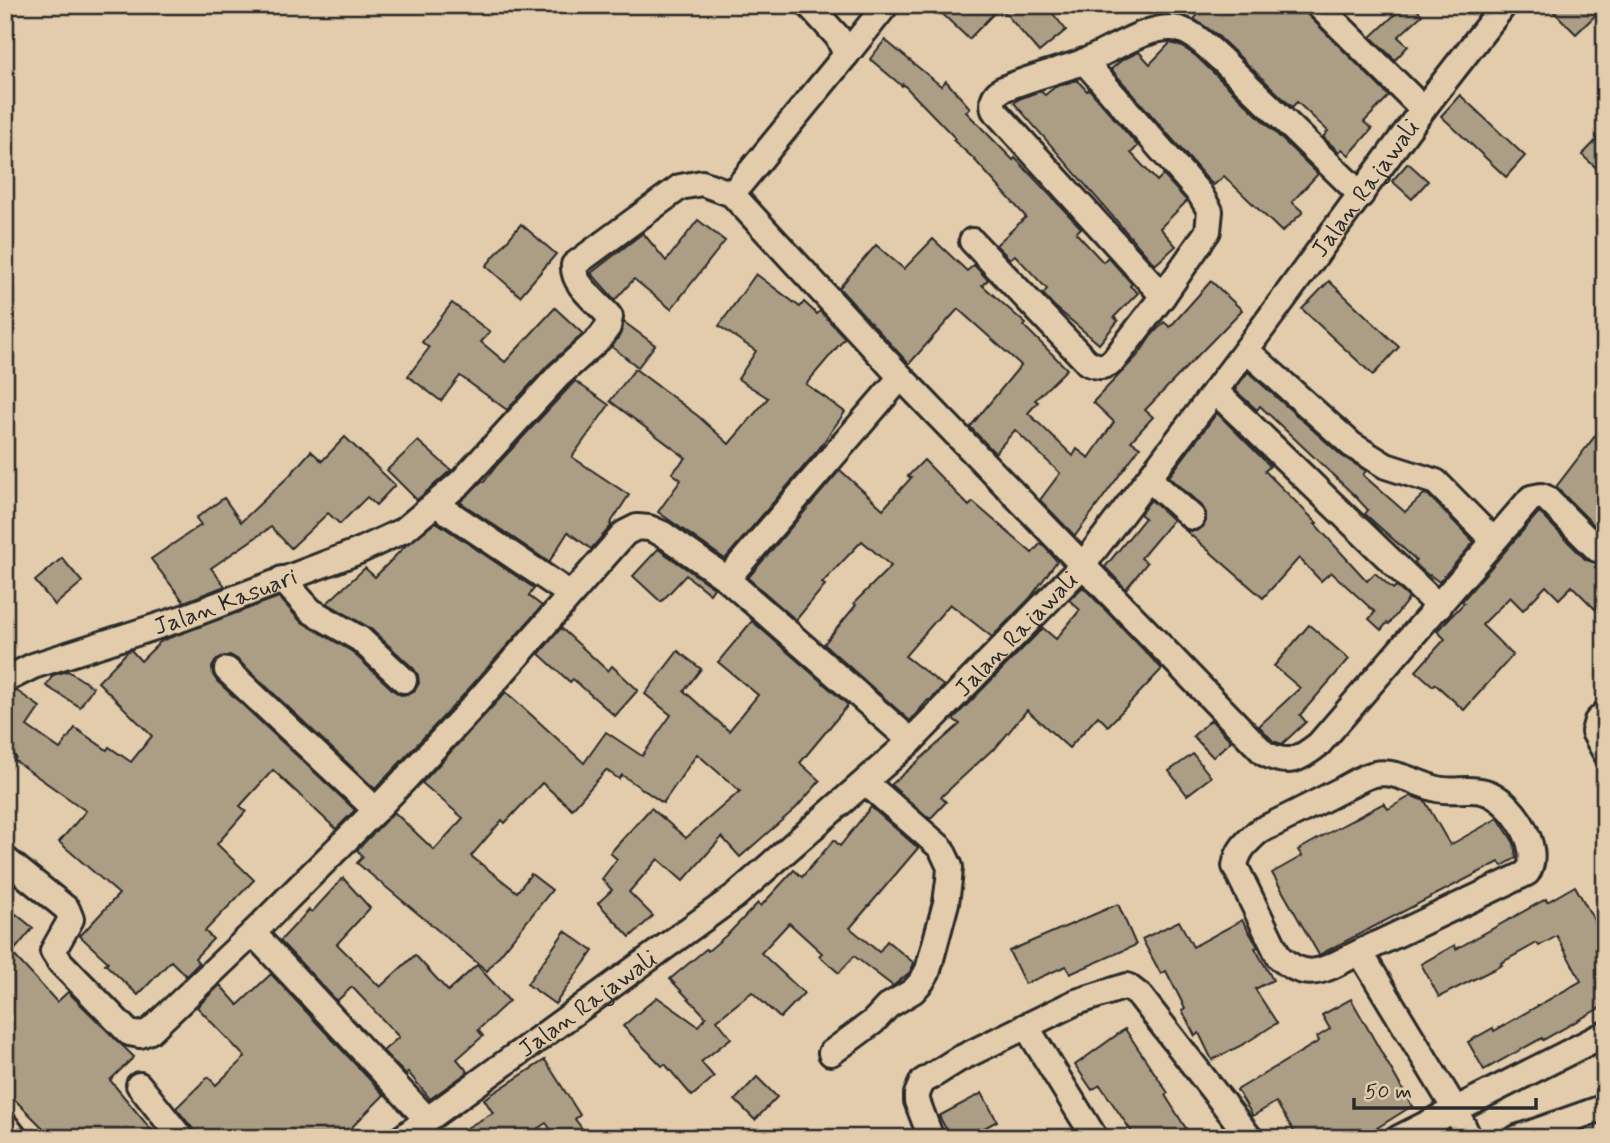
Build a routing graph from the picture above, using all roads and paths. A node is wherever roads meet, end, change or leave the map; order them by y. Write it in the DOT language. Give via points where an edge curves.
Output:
graph roads {
  1 [pos="809,5"];
  2 [pos="886,5"];
  3 [pos="1318,5"];
  4 [pos="1504,5"];
  5 [pos="846,55"];
  6 [pos="1084,61"];
  7 [pos="1423,109"];
  8 [pos="732,194"];
  9 [pos="1361,195"];
  10 [pos="972,241"];
  11 [pos="1163,296"];
  12 [pos="1246,350"];
  13 [pos="901,377"];
  14 [pos="1215,391"];
  15 [pos="1149,479"];
  16 [pos="436,504"];
  17 [pos="1192,517"];
  18 [pos="1493,540"];
  19 [pos="1597,549"];
  20 [pos="1083,565"];
  21 [pos="282,579"];
  22 [pos="727,579"];
  23 [pos="570,594"];
  24 [pos="1439,607"];
  25 [pos="227,670"];
  26 [pos="5,680"];
  27 [pos="404,680"];
  28 [pos="1605,713"];
  29 [pos="911,741"];
  30 [pos="1605,752"];
  31 [pos="865,782"];
  32 [pos="376,810"];
  33 [pos="5,859"];
  34 [pos="253,933"];
  35 [pos="1360,952"];
  36 [pos="1026,1026"];
  37 [pos="1600,1044"];
  38 [pos="831,1053"];
  39 [pos="139,1085"];
  40 [pos="1605,1107"];
  41 [pos="1455,1109"];
  42 [pos="426,1118"];
  43 [pos="5,1125"];
  44 [pos="15,1138"];
  45 [pos="181,1138"];
  46 [pos="402,1138"];
  47 [pos="931,1138"];
  48 [pos="1095,1138"];
  49 [pos="1250,1138"];
  50 [pos="1399,1138"];
  51 [pos="1469,1138"];
  52 [pos="1517,1138"];
  1 -- 5 [label="street" via="838,37"];
  2 -- 5 [label="street"];
  3 -- 7 [label="street"];
  4 -- 7 [label="street, Jalan Rajawali"];
  5 -- 8 [label="street"];
  6 -- 9 [label="street" via="1156,30 1183,30 1222,60"];
  6 -- 11 [label="street" via="1210,211 1208,231"];
  6 -- 11 [label="street" via="1001,90 992,102 994,110"];
  7 -- 9 [label="street, Jalan Rajawali"];
  8 -- 13 [label="street"];
  8 -- 16 [label="street, Jalan Kasuari" via="702,183 680,187 574,265 579,284 610,317 608,327"];
  9 -- 12 [label="street, Jalan Rajawali"];
  10 -- 11 [label="street" via="1088,363 1099,367 1113,361"];
  12 -- 14 [label="street, Jalan Rajawali"];
  12 -- 18 [label="street" via="1352,445 1386,466 1436,482"];
  13 -- 20 [label="street"];
  13 -- 22 [label="street"];
  14 -- 15 [label="street, Jalan Rajawali"];
  14 -- 24 [label="street"];
  15 -- 17 [label="street"];
  15 -- 20 [label="street, Jalan Rajawali"];
  16 -- 21 [label="street, Jalan Kasuari" via="404,530"];
  16 -- 23 [label="street"];
  18 -- 19 [label="street" via="1531,498 1541,496"];
  18 -- 24 [label="street"];
  20 -- 24 [label="street" via="1264,753 1279,761 1304,756 1319,744"];
  20 -- 29 [label="street, Jalan Rajawali"];
  21 -- 26 [label="street, Jalan Kasuari" via="183,618 33,666"];
  21 -- 27 [label="street" via="310,611 360,639"];
  22 -- 23 [label="street" via="663,534 637,527 625,533"];
  22 -- 29 [label="street"];
  23 -- 32 [label="street" via="470,711"];
  25 -- 32 [label="street"];
  28 -- 30 [label="street" via="1594,732"];
  29 -- 31 [label="street, Jalan Rajawali"];
  31 -- 38 [label="street" via="942,848 950,867 949,880 922,981"];
  31 -- 42 [label="street, Jalan Rajawali" via="734,896"];
  32 -- 34 [label="street"];
  33 -- 34 [label="street" via="67,909 71,919 53,951 129,1033 150,1031"];
  34 -- 42 [label="street"];
  35 -- 35 [label="street" via="1320,970 1292,968 1279,957 1235,866 1237,853 1259,831 1372,775 1400,776 1450,792 1486,792 1514,811 1532,857 1527,873"];
  35 -- 41 [label="street"];
  36 -- 47 [label="street" via="922,1082 917,1101"];
  36 -- 48 [label="street"];
  36 -- 49 [label="street" via="1076,1002 1127,986 1150,1007"];
  37 -- 41 [label="street"];
  39 -- 45 [label="street"];
  40 -- 52 [label="street"];
  41 -- 50 [label="street"];
  41 -- 51 [label="street"];
  42 -- 46 [label="street, Jalan Rajawali"];
  43 -- 44 [label="street"];
}
